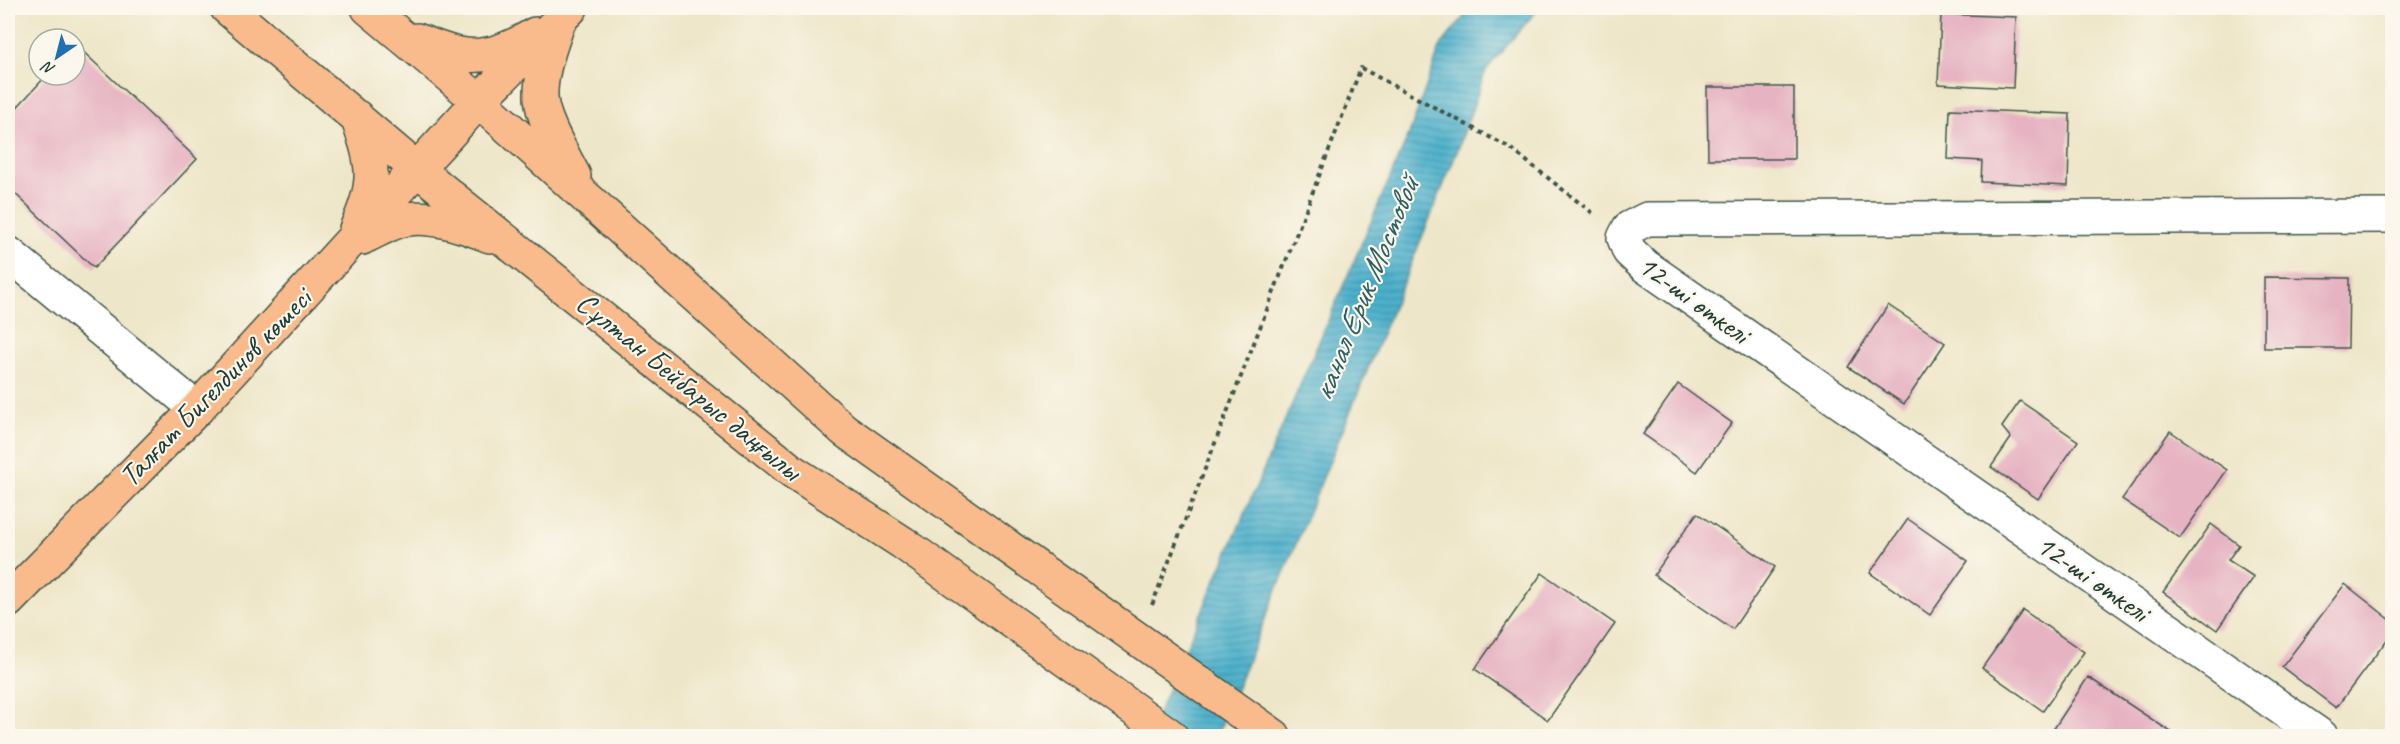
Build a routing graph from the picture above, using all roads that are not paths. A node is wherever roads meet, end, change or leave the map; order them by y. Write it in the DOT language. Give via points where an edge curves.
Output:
graph roads {
  1 [pos="227,8"];
  2 [pos="368,8"];
  3 [pos="565,14"];
  4 [pos="399,33"];
  5 [pos="480,101"];
  6 [pos="357,117"];
  7 [pos="418,170"];
  8 [pos="582,192"];
  9 [pos="2392,216"];
  10 [pos="350,244"];
  11 [pos="512,245"];
  12 [pos="8,253"];
  13 [pos="197,409"];
  14 [pos="8,601"];
  15 [pos="1171,736"];
  16 [pos="1274,736"];
  17 [pos="2321,736"];
  1 -- 6 [label="main road, Сұлтан Бейбарыс даңғылы"];
  2 -- 4 [label="main road"];
  3 -- 4 [label="main road" via="521,43 485,57 451,54"];
  3 -- 5 [label="main road, Талғат Бигелдинов көшесі"];
  3 -- 8 [label="main road" via="546,60 541,99 551,130"];
  4 -- 5 [label="main road"];
  5 -- 7 [label="main road, Талғат Бигелдинов көшесі"];
  5 -- 8 [label="main road"];
  6 -- 7 [label="main road, Сұлтан Бейбарыс даңғылы"];
  6 -- 10 [label="main road" via="373,177 368,204"];
  7 -- 10 [label="main road, Талғат Бигелдинов көшесі"];
  7 -- 11 [label="main road, Сұлтан Бейбарыс даңғылы"];
  8 -- 16 [label="main road" via="844,430"];
  9 -- 17 [label="street, 12-ші өткелі" via="1647,219 1629,228 1624,238 1629,251 1645,267"];
  10 -- 11 [label="main road" via="399,221 431,219"];
  10 -- 13 [label="main road, Талғат Бигелдинов көшесі"];
  11 -- 15 [label="main road, Сұлтан Бейбарыс даңғылы" via="792,471 903,543"];
  12 -- 13 [label="street"];
  13 -- 14 [label="main road, Талғат Бигелдинов көшесі"];
}
